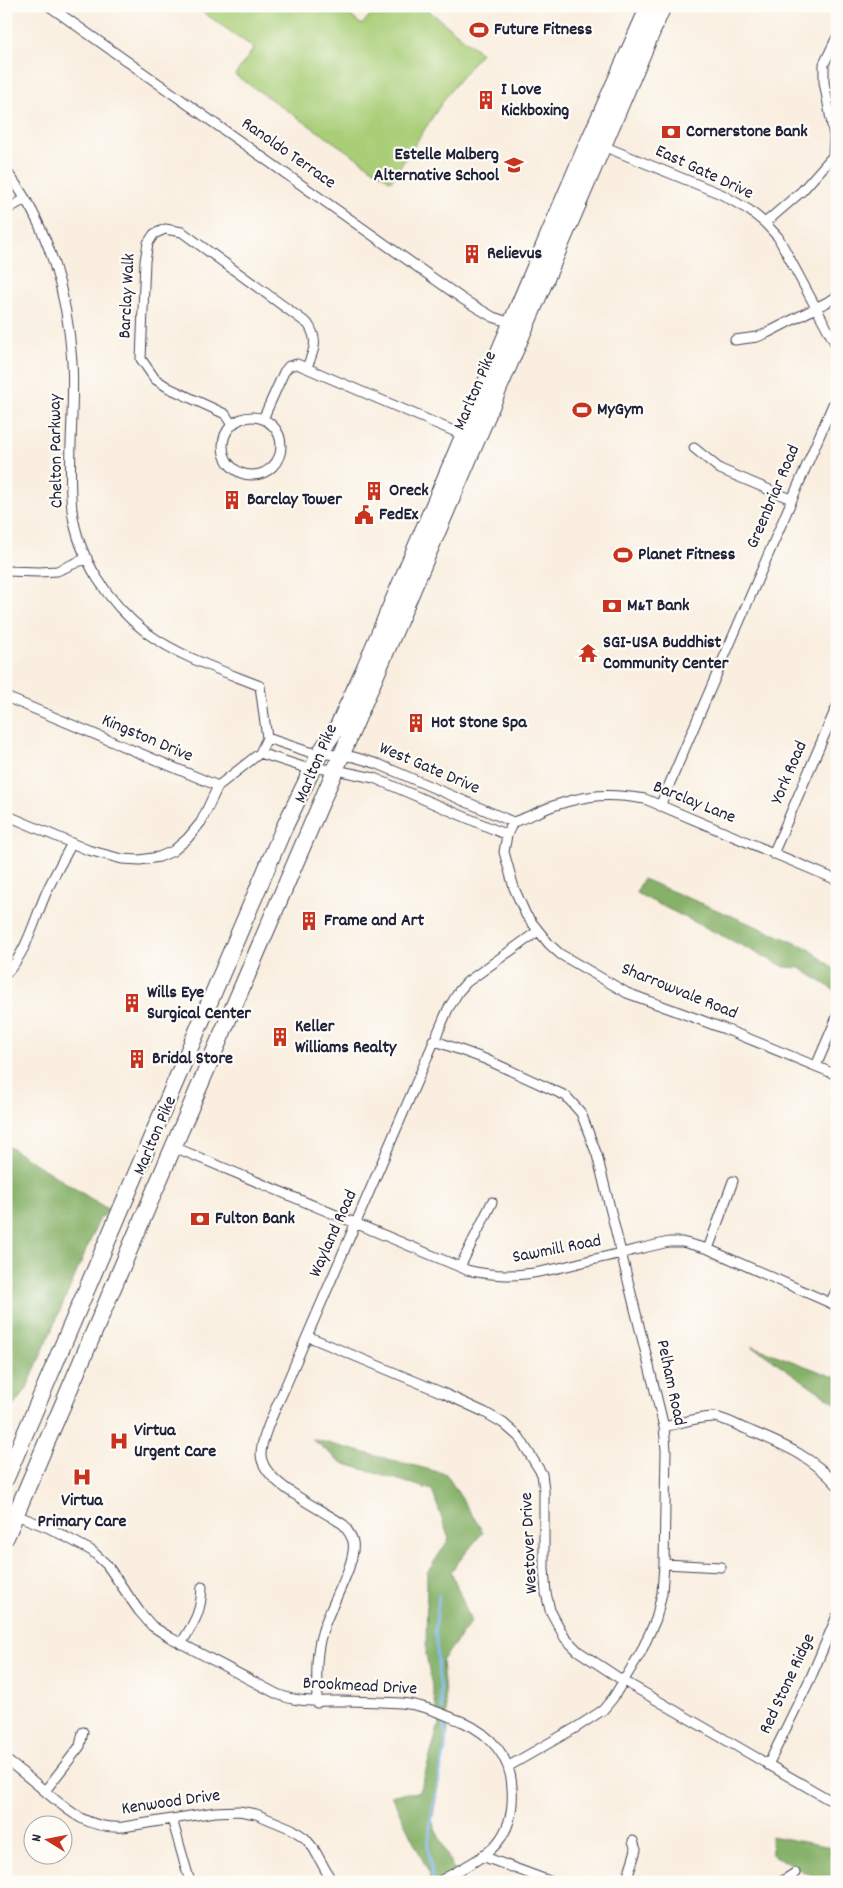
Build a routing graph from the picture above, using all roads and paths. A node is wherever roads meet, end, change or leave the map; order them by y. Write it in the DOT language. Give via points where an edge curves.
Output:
graph roads {
  1 [pos="49,6"];
  2 [pos="649,6"];
  3 [pos="663,6"];
  4 [pos="837,37"];
  5 [pos="834,124"];
  6 [pos="603,146"];
  7 [pos="583,154"];
  8 [pos="6,171"];
  9 [pos="25,198"];
  10 [pos="6,210"];
  11 [pos="765,223"];
  12 [pos="837,297"];
  13 [pos="534,306"];
  14 [pos="817,306"];
  15 [pos="511,323"];
  16 [pos="735,340"];
  17 [pos="837,350"];
  18 [pos="307,367"];
  19 [pos="837,395"];
  20 [pos="263,419"];
  21 [pos="232,425"];
  22 [pos="463,435"];
  23 [pos="694,448"];
  24 [pos="791,499"];
  25 [pos="87,558"];
  26 [pos="6,571"];
  27 [pos="6,697"];
  28 [pos="837,706"];
  29 [pos="264,746"];
  30 [pos="328,761"];
  31 [pos="218,786"];
  32 [pos="660,806"];
  33 [pos="6,815"];
  34 [pos="510,829"];
  35 [pos="72,843"];
  36 [pos="773,854"];
  37 [pos="837,880"];
  38 [pos="538,931"];
  39 [pos="6,974"];
  40 [pos="837,1017"];
  41 [pos="433,1040"];
  42 [pos="816,1066"];
  43 [pos="837,1075"];
  44 [pos="174,1147"];
  45 [pos="733,1181"];
  46 [pos="492,1202"];
  47 [pos="356,1224"];
  48 [pos="708,1249"];
  49 [pos="622,1253"];
  50 [pos="460,1267"];
  51 [pos="837,1289"];
  52 [pos="833,1304"];
  53 [pos="307,1336"];
  54 [pos="664,1427"];
  55 [pos="6,1478"];
  56 [pos="837,1485"];
  57 [pos="16,1515"];
  58 [pos="6,1537"];
  59 [pos="664,1564"];
  60 [pos="720,1567"];
  61 [pos="202,1588"];
  62 [pos="837,1616"];
  63 [pos="181,1644"];
  64 [pos="622,1680"];
  65 [pos="317,1703"];
  66 [pos="82,1732"];
  67 [pos="6,1760"];
  68 [pos="768,1765"];
  69 [pos="509,1766"];
  70 [pos="45,1791"];
  71 [pos="828,1799"];
  72 [pos="172,1819"];
  73 [pos="633,1840"];
  74 [pos="482,1856"];
  75 [pos="794,1873"];
  76 [pos="190,1882"];
  77 [pos="332,1882"];
  78 [pos="438,1882"];
  79 [pos="552,1882"];
  80 [pos="626,1882"];
  81 [pos="781,1882"];
  1 -- 15 [label="street, Ranoldo Terrace" via="464,300 493,317"];
  2 -- 7 [label="highway, Marlton Pike"];
  3 -- 6 [label="highway, Marlton Pike"];
  4 -- 5 [label="street" via="824,64 824,82"];
  5 -- 11 [label="street" via="833,156 802,191"];
  6 -- 11 [label="street, East Gate Drive" via="721,194"];
  6 -- 13 [label="highway, Marlton Pike"];
  7 -- 13 [label="highway" via="572,195 531,291 530,300"];
  7 -- 15 [label="highway, Marlton Pike"];
  8 -- 9 [label="street, Chelton Parkway"];
  9 -- 10 [label="street"];
  9 -- 25 [label="street, Chelton Parkway" via="51,256 68,320 72,364 72,510"];
  11 -- 14 [label="street, East Gate Drive" via="778,237"];
  12 -- 14 [label="street"];
  13 -- 30 [label="highway, Marlton Pike"];
  14 -- 16 [label="street" via="767,333"];
  14 -- 17 [label="street, East Gate Drive"];
  15 -- 22 [label="highway, Marlton Pike"];
  18 -- 20 [label="street" via="296,364 285,369"];
  18 -- 21 [label="street, Barclay Walk" via="316,344 308,324 182,232 165,229 154,234 148,243 145,261 141,359 155,379 225,414"];
  18 -- 22 [label="street"];
  19 -- 24 [label="street, Greenbriar Road"];
  20 -- 21 [label="street" via="247,417"];
  20 -- 21 [label="street" via="277,430 281,447 274,464 258,474 239,472 226,458 223,442"];
  22 -- 30 [label="highway, Marlton Pike" via="338,726"];
  23 -- 24 [label="street" via="720,469"];
  24 -- 32 [label="street, Greenbriar Road"];
  25 -- 26 [label="street" via="57,571"];
  25 -- 29 [label="street, Chelton Parkway" via="117,605 148,633 188,655 260,686"];
  27 -- 31 [label="street, Kingston Drive"];
  28 -- 36 [label="street, York Road"];
  29 -- 30 [label="street" via="309,752"];
  29 -- 30 [label="street" via="303,767"];
  29 -- 31 [label="street"];
  30 -- 34 [label="street, West Gate Drive"];
  30 -- 34 [label="street, West Gate Drive" via="354,757 378,764"];
  30 -- 44 [label="highway, Marlton Pike"];
  30 -- 55 [label="highway, Marlton Pike" via="283,830"];
  31 -- 35 [label="street" via="201,822 187,839 173,851 159,857 122,859"];
  32 -- 34 [label="street, Barclay Lane" via="618,795 594,796 552,806"];
  32 -- 36 [label="street, Barclay Lane"];
  33 -- 35 [label="street"];
  34 -- 38 [label="street, Sharrowvale Road" via="504,852 509,875 526,915"];
  35 -- 39 [label="street" via="47,890 17,962"];
  36 -- 37 [label="street, Barclay Lane"];
  38 -- 41 [label="street, Wayland Road" via="464,985"];
  38 -- 42 [label="street, Sharrowvale Road" via="560,954 627,993 726,1028"];
  40 -- 42 [label="street"];
  41 -- 47 [label="street, Wayland Road"];
  41 -- 49 [label="street, Pelham Road" via="485,1058 566,1096 574,1104 581,1113 597,1155"];
  42 -- 43 [label="street, Sharrowvale Road"];
  44 -- 47 [label="street, Sawmill Road"];
  44 -- 57 [label="highway, Marlton Pike"];
  45 -- 48 [label="street"];
  46 -- 50 [label="street"];
  47 -- 50 [label="street, Sawmill Road"];
  47 -- 53 [label="street, Wayland Road"];
  48 -- 49 [label="street, Sawmill Road" via="670,1242"];
  48 -- 52 [label="street, Sawmill Road"];
  49 -- 50 [label="street, Sawmill Road" via="518,1275 483,1274"];
  49 -- 54 [label="street, Pelham Road"];
  51 -- 52 [label="street"];
  53 -- 64 [label="street, Westover Drive" via="443,1392 484,1412 519,1437 542,1474 544,1570 546,1593 554,1618 565,1638 578,1651"];
  53 -- 65 [label="street, Wayland Road" via="261,1454 269,1474 344,1525 353,1543 347,1574 333,1602 317,1653"];
  54 -- 56 [label="street" via="716,1417 799,1453"];
  54 -- 59 [label="street, Pelham Road"];
  57 -- 58 [label="highway, Marlton Pike"];
  57 -- 63 [label="street, Brookmead Drive" via="92,1551 107,1565 152,1626"];
  59 -- 60 [label="street"];
  59 -- 64 [label="street, Pelham Road" via="656,1619 641,1652"];
  61 -- 63 [label="street" via="197,1618"];
  62 -- 68 [label="street, Red Stone Ridge"];
  63 -- 65 [label="street, Brookmead Drive" via="283,1697"];
  64 -- 68 [label="street, Westover Drive"];
  64 -- 69 [label="street, Pelham Road" via="603,1710"];
  65 -- 69 [label="street, Brookmead Drive" via="338,1701 428,1707 478,1729"];
  66 -- 70 [label="street" via="80,1746"];
  67 -- 70 [label="street, Kenwood Drive"];
  68 -- 71 [label="street, Westover Drive"];
  69 -- 74 [label="street" via="513,1802 510,1821 499,1842"];
  70 -- 72 [label="street, Kenwood Drive" via="72,1814 96,1824 122,1827"];
  72 -- 76 [label="street"];
  72 -- 77 [label="street, Kenwood Drive" via="239,1811 276,1821 305,1838"];
  73 -- 80 [label="street" via="636,1850"];
  74 -- 78 [label="street"];
  74 -- 79 [label="street"];
  75 -- 81 [label="street"];
}
